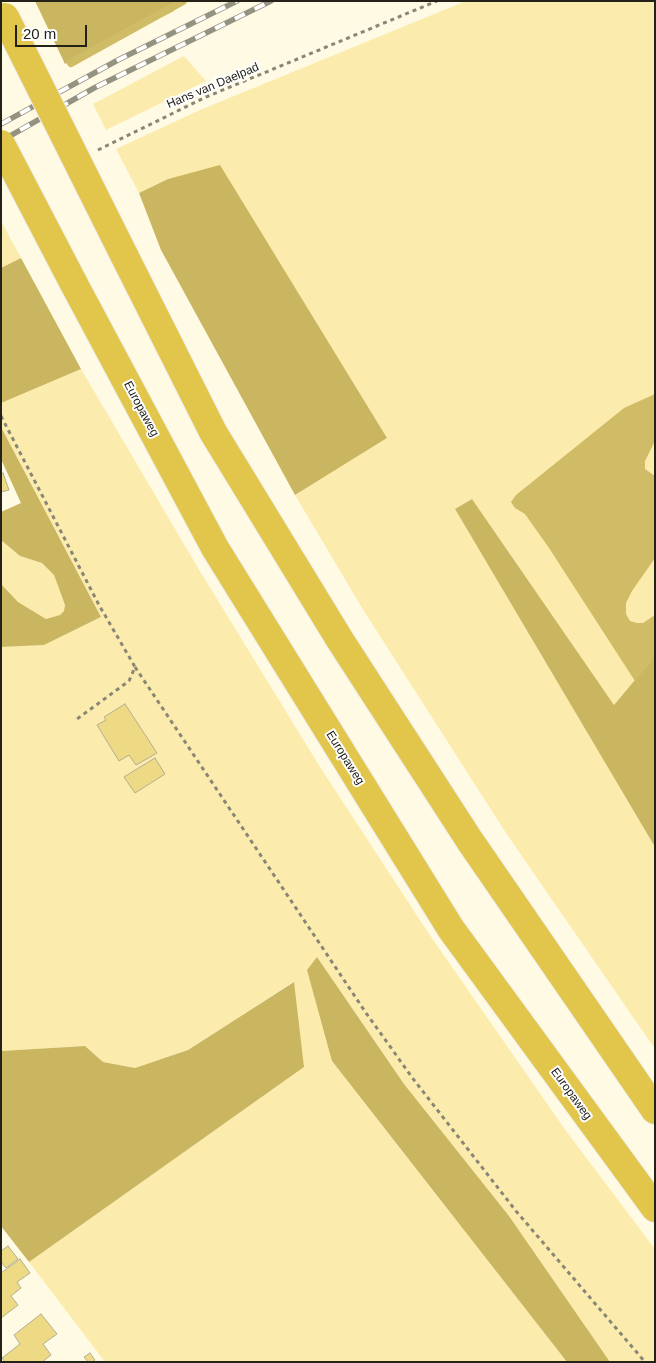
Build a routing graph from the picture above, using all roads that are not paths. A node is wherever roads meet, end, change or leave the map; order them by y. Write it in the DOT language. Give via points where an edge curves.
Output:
graph roads {
  1 [pos="3,13"];
  2 [pos="1,144"];
  3 [pos="655,1110"];
  4 [pos="655,1208"];
  1 -- 3 [label="highway, bridge" via="213,432 340,640 470,841"];
  2 -- 4 [label="highway, Europaweg, bridge" via="215,548 451,929"];
}
